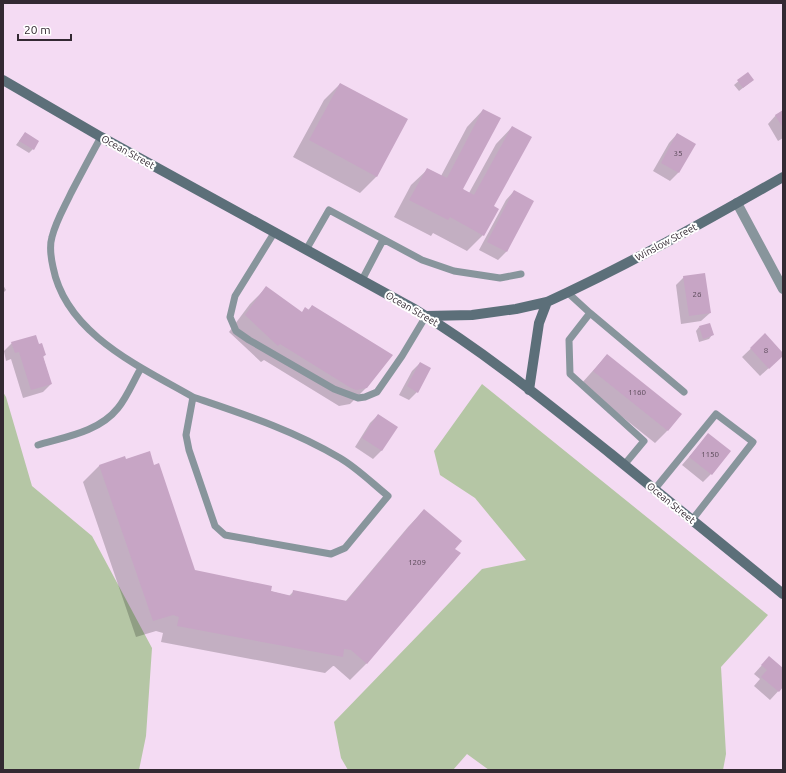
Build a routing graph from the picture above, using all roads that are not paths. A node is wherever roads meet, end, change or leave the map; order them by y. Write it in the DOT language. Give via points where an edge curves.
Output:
graph roads {
  1 [pos="3,80"];
  2 [pos="101,137"];
  3 [pos="783,177"];
  4 [pos="737,203"];
  5 [pos="274,233"];
  6 [pos="383,240"];
  7 [pos="306,250"];
  8 [pos="521,274"];
  9 [pos="362,280"];
  10 [pos="783,289"];
  11 [pos="567,292"];
  12 [pos="547,302"];
  13 [pos="590,313"];
  14 [pos="426,316"];
  15 [pos="141,368"];
  16 [pos="529,390"];
  17 [pos="684,392"];
  18 [pos="193,397"];
  19 [pos="38,445"];
  20 [pos="624,466"];
  21 [pos="654,490"];
  22 [pos="692,520"];
  23 [pos="783,594"];
  1 -- 2 [label="main road, Ocean Street"];
  2 -- 5 [label="main road, Ocean Street"];
  2 -- 15 [label="lane" via="56,222 51,239 51,257 55,280 66,303 83,324 122,357"];
  3 -- 4 [label="main road, Winslow Street"];
  4 -- 10 [label="street"];
  4 -- 11 [label="main road, Winslow Street" via="686,232"];
  5 -- 7 [label="main road, Ocean Street"];
  5 -- 14 [label="lane" via="235,296 230,317 236,331 249,340 334,389 358,398 377,392"];
  6 -- 7 [label="lane" via="329,210"];
  6 -- 8 [label="lane" via="422,260 454,271 500,278"];
  6 -- 9 [label="lane"];
  7 -- 9 [label="main road, Ocean Street"];
  9 -- 14 [label="main road, Ocean Street"];
  11 -- 12 [label="main road, Winslow Street"];
  11 -- 13 [label="lane"];
  12 -- 14 [label="main road, Winslow Street" via="472,315"];
  12 -- 16 [label="main road" via="539,322"];
  13 -- 17 [label="lane"];
  13 -- 20 [label="lane" via="569,340 570,374 644,441"];
  14 -- 16 [label="main road, Ocean Street" via="462,339"];
  15 -- 18 [label="lane"];
  15 -- 19 [label="lane" via="119,408 107,420 92,428"];
  16 -- 20 [label="main road, Ocean Street"];
  18 -- 18 [label="lane" via="186,435 189,450 216,526 225,535 331,554 345,548 388,496 341,459 312,442 274,425"];
  20 -- 21 [label="main road, Ocean Street"];
  21 -- 22 [label="main road, Ocean Street"];
  21 -- 22 [label="lane" via="716,414 753,442"];
  22 -- 23 [label="main road, Ocean Street"];
}
